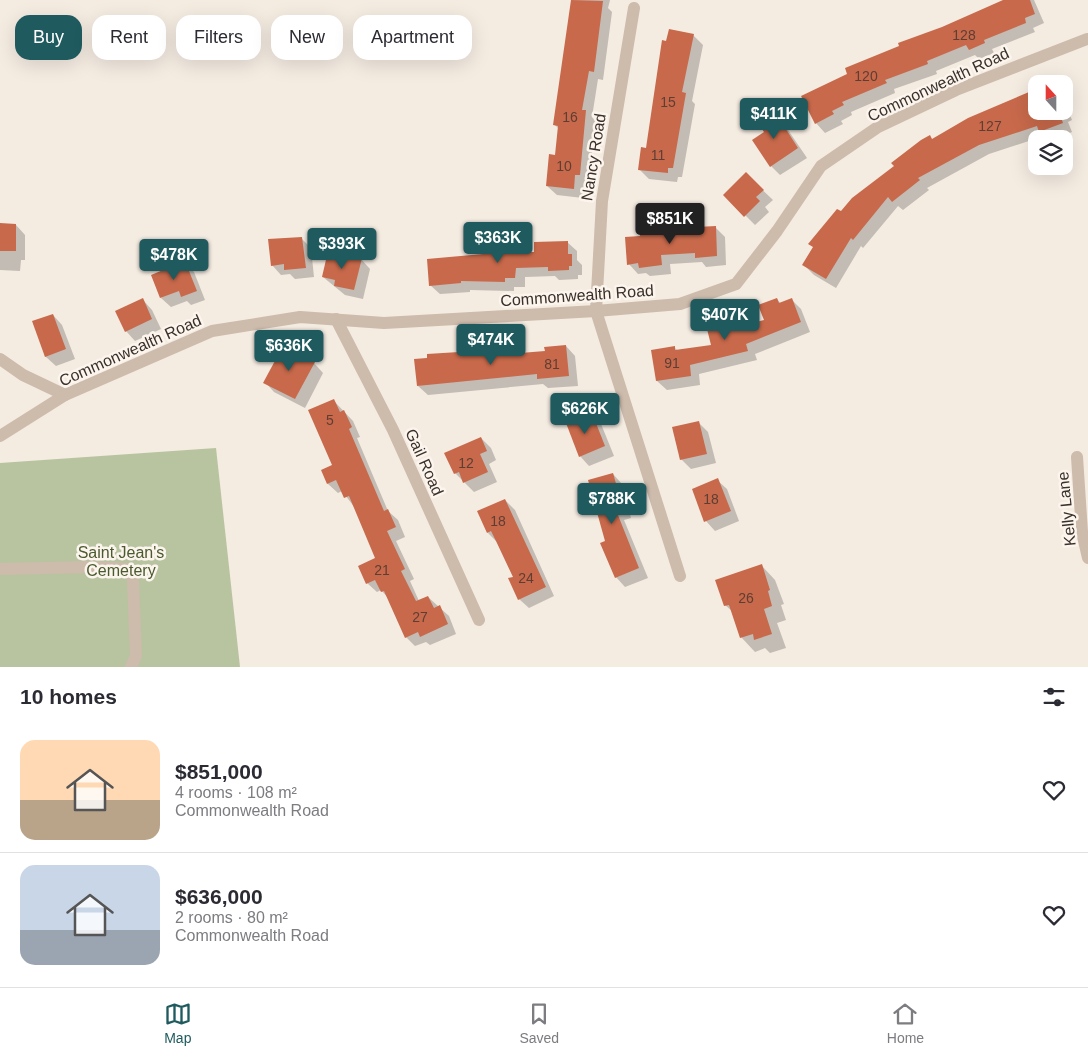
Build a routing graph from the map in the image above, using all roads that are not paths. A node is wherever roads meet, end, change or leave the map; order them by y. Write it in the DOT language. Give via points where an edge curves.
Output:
graph roads {
  1 [pos="634,8"];
  2 [pos="1088,39"];
  3 [pos="596,312"];
  4 [pos="336,319"];
  5 [pos="0,358"];
  6 [pos="66,395"];
  7 [pos="0,436"];
  8 [pos="1077,457"];
  9 [pos="1088,558"];
  10 [pos="0,569"];
  11 [pos="680,576"];
  12 [pos="479,620"];
  13 [pos="131,667"];
  1 -- 3 [label="street, Nancy Road" via="602,201"];
  2 -- 3 [label="street, Commonwealth Road" via="956,90 878,127 821,166 736,284 680,304"];
  3 -- 4 [label="street, Commonwealth Road" via="384,323"];
  3 -- 11 [label="street"];
  4 -- 6 [label="street, Commonwealth Road" via="300,317 212,330"];
  4 -- 12 [label="street, Gail Road" via="393,430"];
  5 -- 6 [label="street" via="23,375"];
  6 -- 7 [label="street, Commonwealth Road"];
  8 -- 9 [label="street, Kelly Lane" via="1082,532"];
  10 -- 13 [label="street" via="128,569 133,580 136,656"];
}
